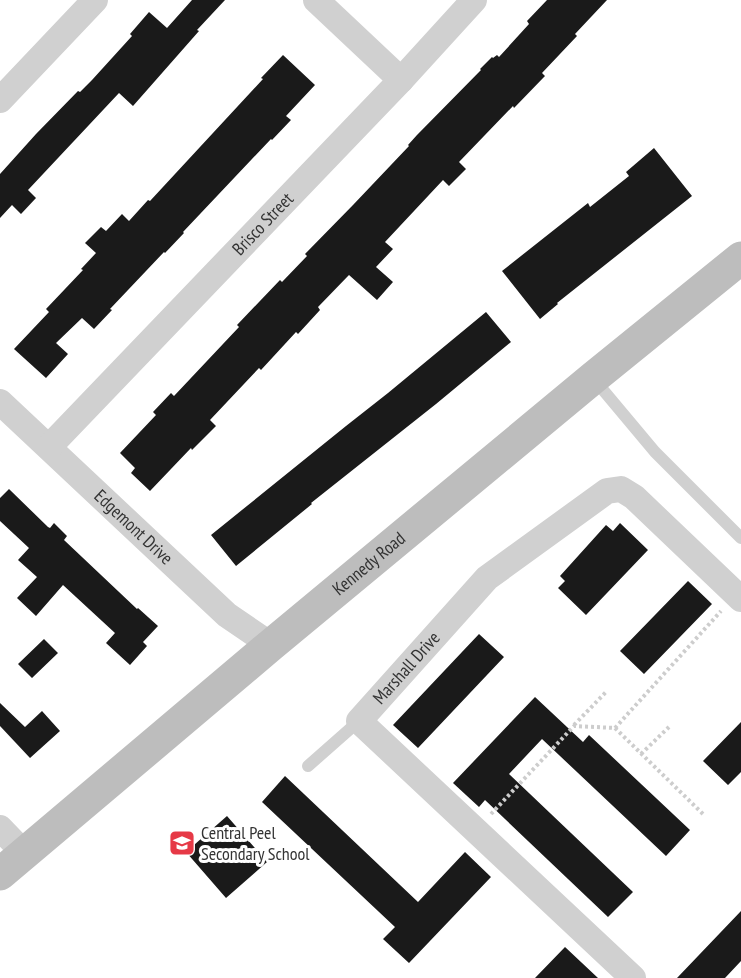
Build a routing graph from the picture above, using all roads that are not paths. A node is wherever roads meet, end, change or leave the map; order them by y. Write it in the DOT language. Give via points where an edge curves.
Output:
graph roads {
  1 [pos="95,0"];
  2 [pos="316,0"];
  3 [pos="474,0"];
  4 [pos="400,80"];
  5 [pos="0,100"];
  6 [pos="741,258"];
  7 [pos="593,378"];
  8 [pos="0,402"];
  9 [pos="49,447"];
  10 [pos="741,538"];
  11 [pos="739,597"];
  12 [pos="272,645"];
  13 [pos="359,721"];
  14 [pos="308,766"];
  15 [pos="0,828"];
  16 [pos="25,854"];
  17 [pos="0,874"];
  18 [pos="633,978"];
  1 -- 5 [label="street"];
  2 -- 4 [label="street"];
  3 -- 4 [label="street, Brisco Street"];
  4 -- 9 [label="street, Brisco Street"];
  6 -- 7 [label="main road, Kennedy Road"];
  7 -- 10 [label="lane" via="655,452"];
  7 -- 12 [label="main road, Kennedy Road"];
  8 -- 9 [label="street, Edgemont Drive"];
  9 -- 12 [label="street, Edgemont Drive" via="227,615"];
  11 -- 13 [label="street, Marshall Drive" via="634,497 621,489 607,491 487,578"];
  12 -- 16 [label="main road, Kennedy Road"];
  13 -- 14 [label="lane"];
  13 -- 18 [label="street, Marshall Drive"];
  15 -- 16 [label="street"];
  16 -- 17 [label="main road, Kennedy Road"];
}
